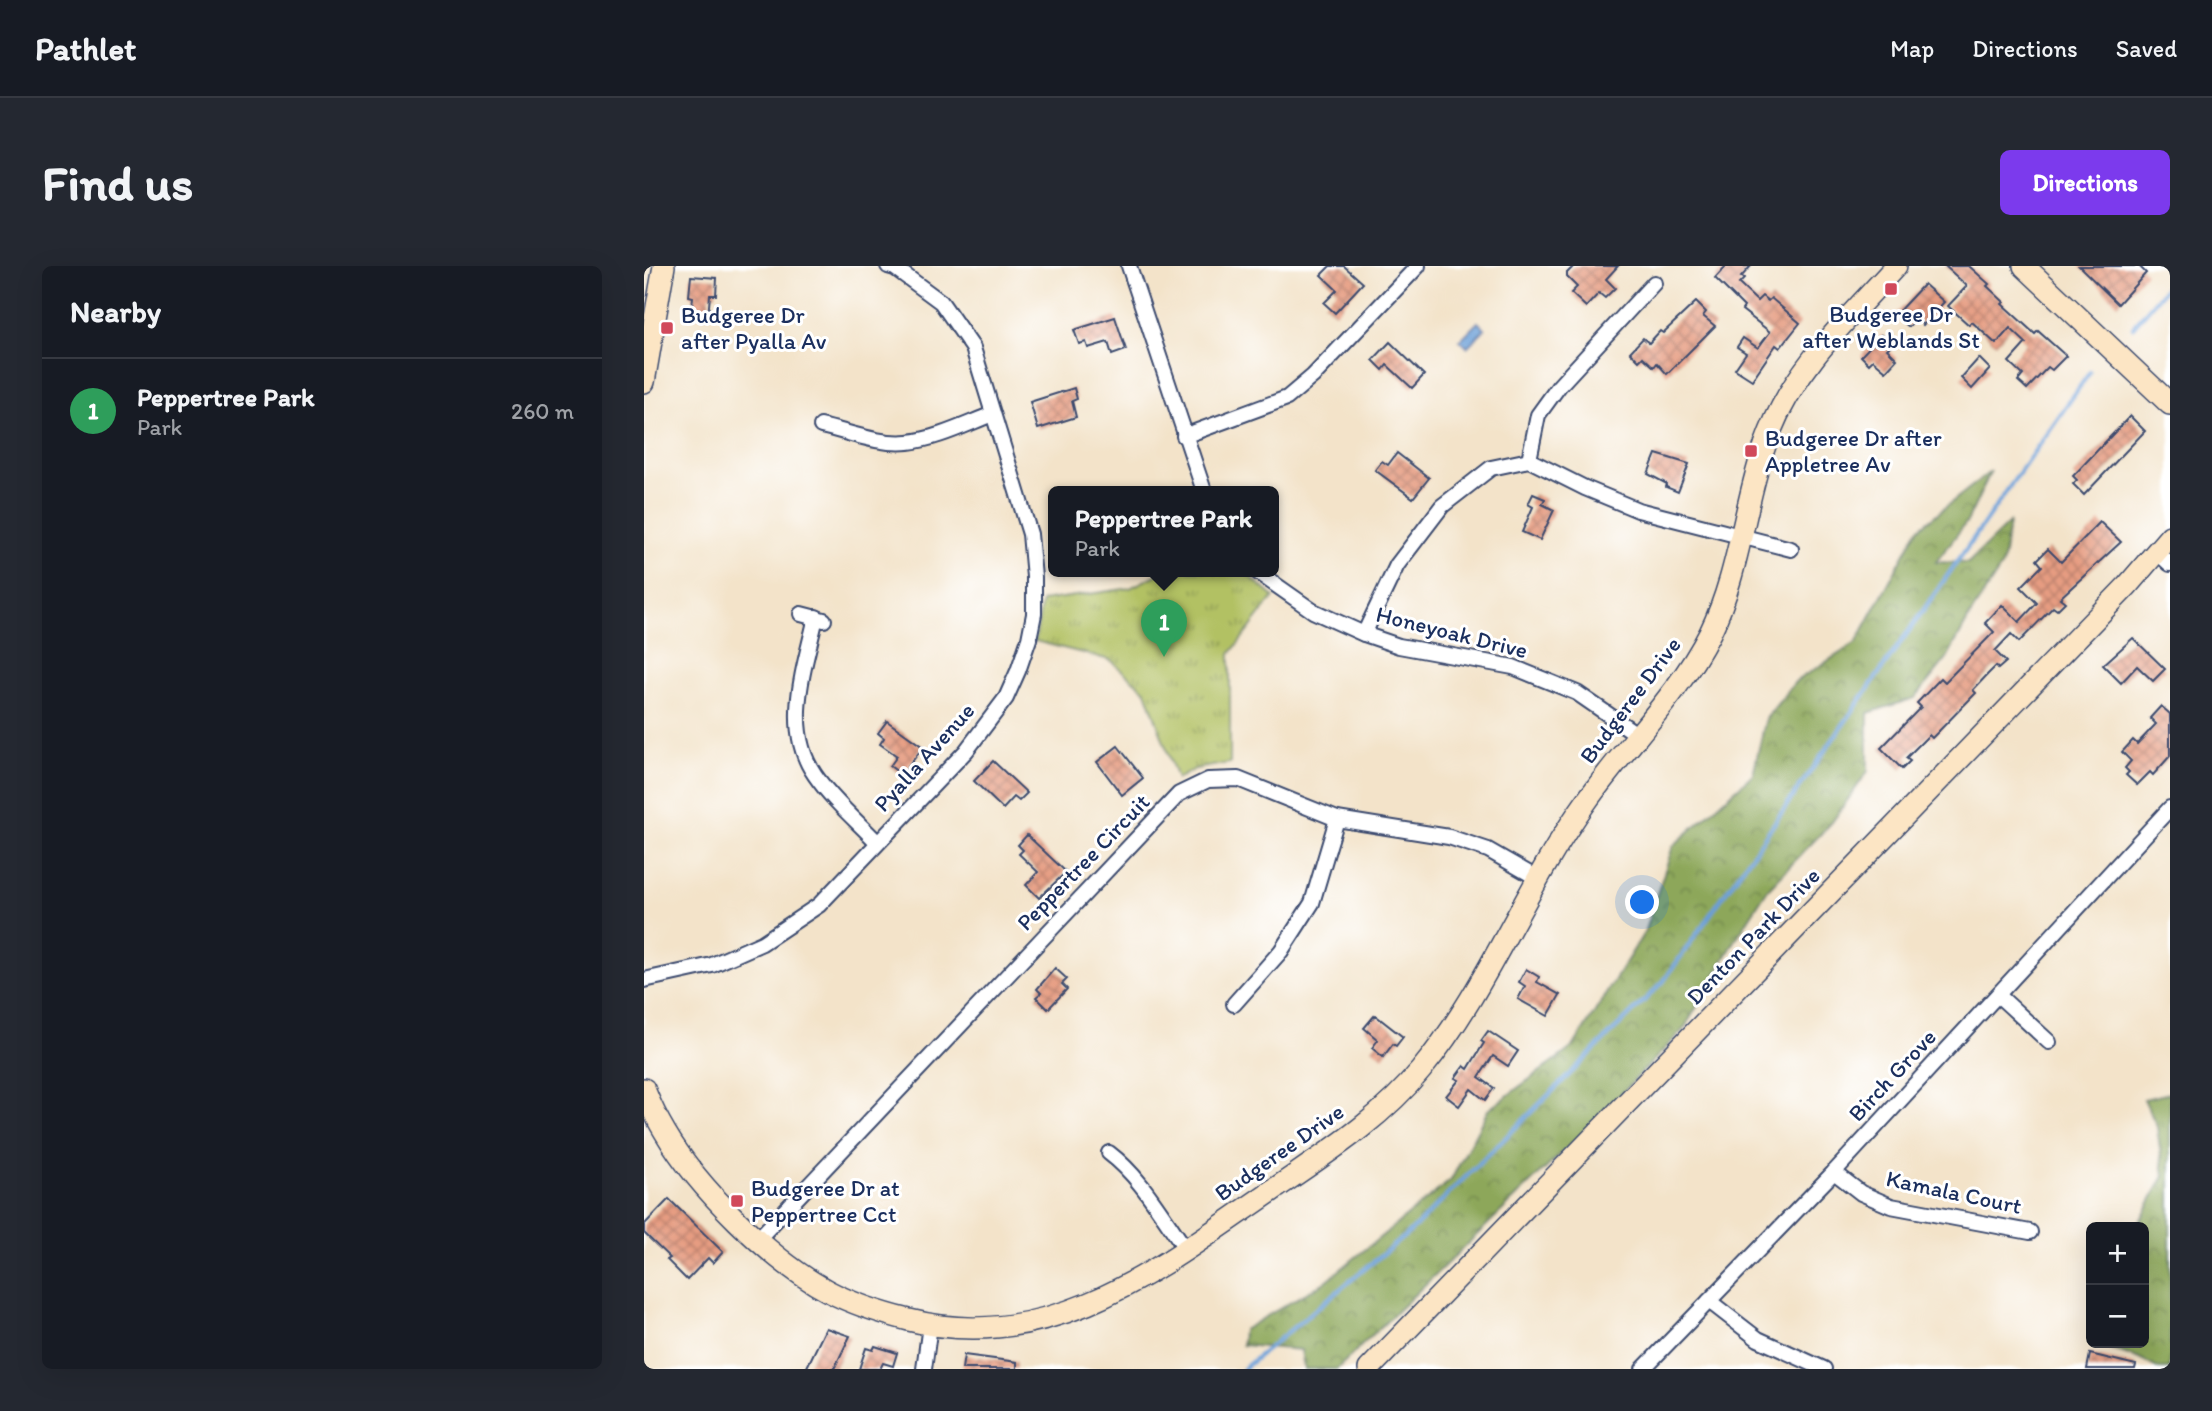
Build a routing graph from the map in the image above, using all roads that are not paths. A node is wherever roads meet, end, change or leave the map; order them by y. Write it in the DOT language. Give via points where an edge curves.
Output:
graph roads {
  1 [pos="664,266"];
  2 [pos="888,266"];
  3 [pos="1129,266"];
  4 [pos="1418,266"];
  5 [pos="1896,266"];
  6 [pos="2024,266"];
  7 [pos="1654,283"];
  8 [pos="644,382"];
  9 [pos="2170,404"];
  10 [pos="993,414"];
  11 [pos="821,426"];
  12 [pos="1184,436"];
  13 [pos="1529,460"];
  14 [pos="1202,486"];
  15 [pos="1740,537"];
  16 [pos="1791,549"];
  17 [pos="2166,551"];
  18 [pos="1265,577"];
  19 [pos="801,614"];
  20 [pos="1364,634"];
  21 [pos="1638,735"];
  22 [pos="2170,808"];
  23 [pos="1337,819"];
  24 [pos="877,842"];
  25 [pos="1537,878"];
  26 [pos="644,981"];
  27 [pos="1998,995"];
  28 [pos="1234,1004"];
  29 [pos="2049,1042"];
  30 [pos="644,1089"];
  31 [pos="1109,1153"];
  32 [pos="1834,1172"];
  33 [pos="2030,1232"];
  34 [pos="758,1239"];
  35 [pos="1186,1250"];
  36 [pos="1710,1301"];
  37 [pos="930,1325"];
  38 [pos="924,1369"];
  39 [pos="1369,1369"];
  40 [pos="1643,1369"];
  41 [pos="1824,1369"];
  1 -- 8 [label="street"];
  2 -- 10 [label="street, Pyalla Avenue" via="941,302 973,348"];
  3 -- 12 [label="street"];
  4 -- 12 [label="street" via="1287,398"];
  5 -- 15 [label="street, Budgeree Drive" via="1813,358 1784,402 1758,467"];
  6 -- 9 [label="street"];
  7 -- 13 [label="street" via="1545,405 1538,415"];
  10 -- 11 [label="street" via="907,442"];
  10 -- 24 [label="street, Pyalla Avenue" via="1030,534 1034,602 1029,639 1006,698 966,751"];
  12 -- 14 [label="street"];
  13 -- 15 [label="street" via="1638,510"];
  13 -- 20 [label="street" via="1491,468 1442,506 1396,565"];
  15 -- 16 [label="street"];
  15 -- 21 [label="street, Budgeree Drive" via="1710,632 1671,695"];
  17 -- 39 [label="street, Denton Park Drive"];
  18 -- 20 [label="street, Honeyoak Drive" via="1313,611"];
  19 -- 24 [label="street" via="821,619 798,696 797,724 804,750 823,786"];
  20 -- 21 [label="street, Honeyoak Drive" via="1399,646 1513,667 1577,694"];
  21 -- 25 [label="street, Budgeree Drive" via="1586,802"];
  22 -- 27 [label="street, Birch Grove"];
  23 -- 25 [label="street, Peppertree Circuit" via="1449,837 1488,850"];
  23 -- 28 [label="street" via="1312,903 1281,951"];
  23 -- 34 [label="street, Peppertree Circuit" via="1238,779 1208,780 1179,794"];
  24 -- 26 [label="street, Pyalla Avenue" via="819,905 762,943 712,965"];
  25 -- 35 [label="street, Budgeree Drive" via="1491,966 1419,1073 1359,1130"];
  27 -- 29 [label="street"];
  27 -- 32 [label="street, Birch Grove"];
  30 -- 34 [label="street, Budgeree Drive" via="666,1134 706,1189"];
  31 -- 35 [label="street" via="1136,1179"];
  32 -- 33 [label="street, Kamala Court" via="1861,1193 1891,1206"];
  32 -- 36 [label="street, Birch Grove"];
  34 -- 37 [label="street, Budgeree Drive" via="827,1290"];
  35 -- 37 [label="street, Budgeree Drive" via="1109,1296 1065,1313 1021,1324"];
  36 -- 40 [label="street, Birch Grove"];
  36 -- 41 [label="street" via="1758,1339"];
  37 -- 38 [label="street"];
}
